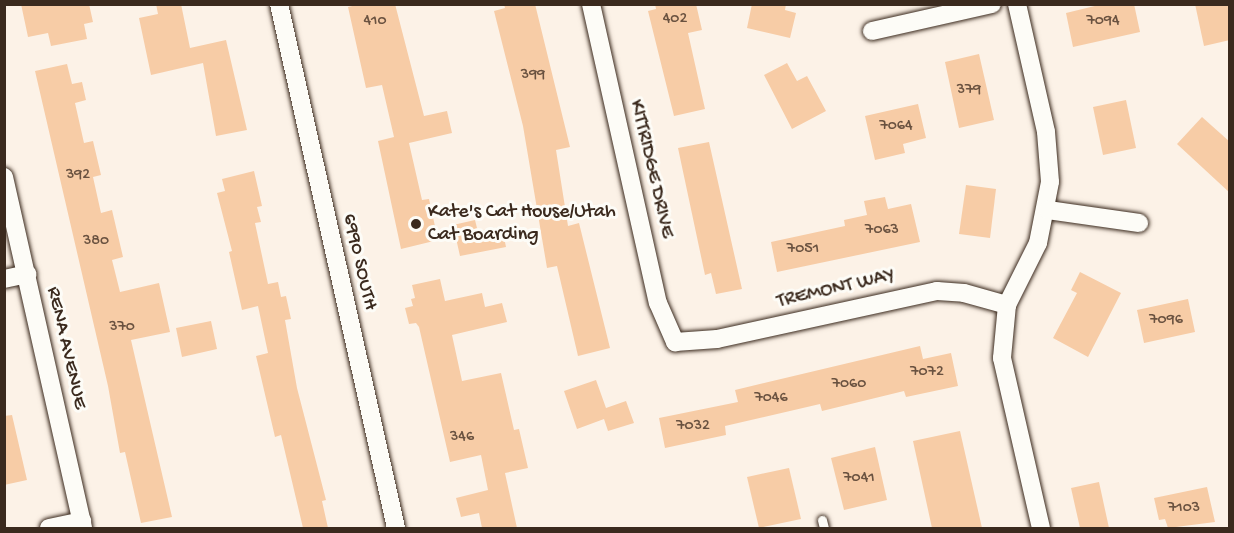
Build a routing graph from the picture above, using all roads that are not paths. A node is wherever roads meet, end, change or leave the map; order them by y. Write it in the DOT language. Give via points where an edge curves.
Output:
graph roads {
  1 [pos="279,4"];
  2 [pos="591,4"];
  3 [pos="992,4"];
  4 [pos="1017,4"];
  5 [pos="872,31"];
  6 [pos="4,177"];
  7 [pos="1048,210"];
  8 [pos="1139,224"];
  9 [pos="27,274"];
  10 [pos="4,279"];
  11 [pos="1007,305"];
  12 [pos="675,342"];
  13 [pos="82,525"];
  14 [pos="49,528"];
  15 [pos="396,528"];
  16 [pos="1041,528"];
  1 -- 15 [label="street, 6990 SOUTH"];
  2 -- 12 [label="street, KITTRIDGE DRIVE" via="658,303"];
  3 -- 5 [label="street"];
  4 -- 7 [label="street" via="1049,154"];
  6 -- 9 [label="street, RENA AVENUE"];
  7 -- 8 [label="street"];
  7 -- 11 [label="street" via="1038,243"];
  9 -- 10 [label="street"];
  9 -- 13 [label="street, RENA AVENUE"];
  11 -- 12 [label="street, TREMONT WAY" via="964,292 937,291 717,339"];
  11 -- 16 [label="street" via="1002,357"];
  13 -- 14 [label="street"];
}
